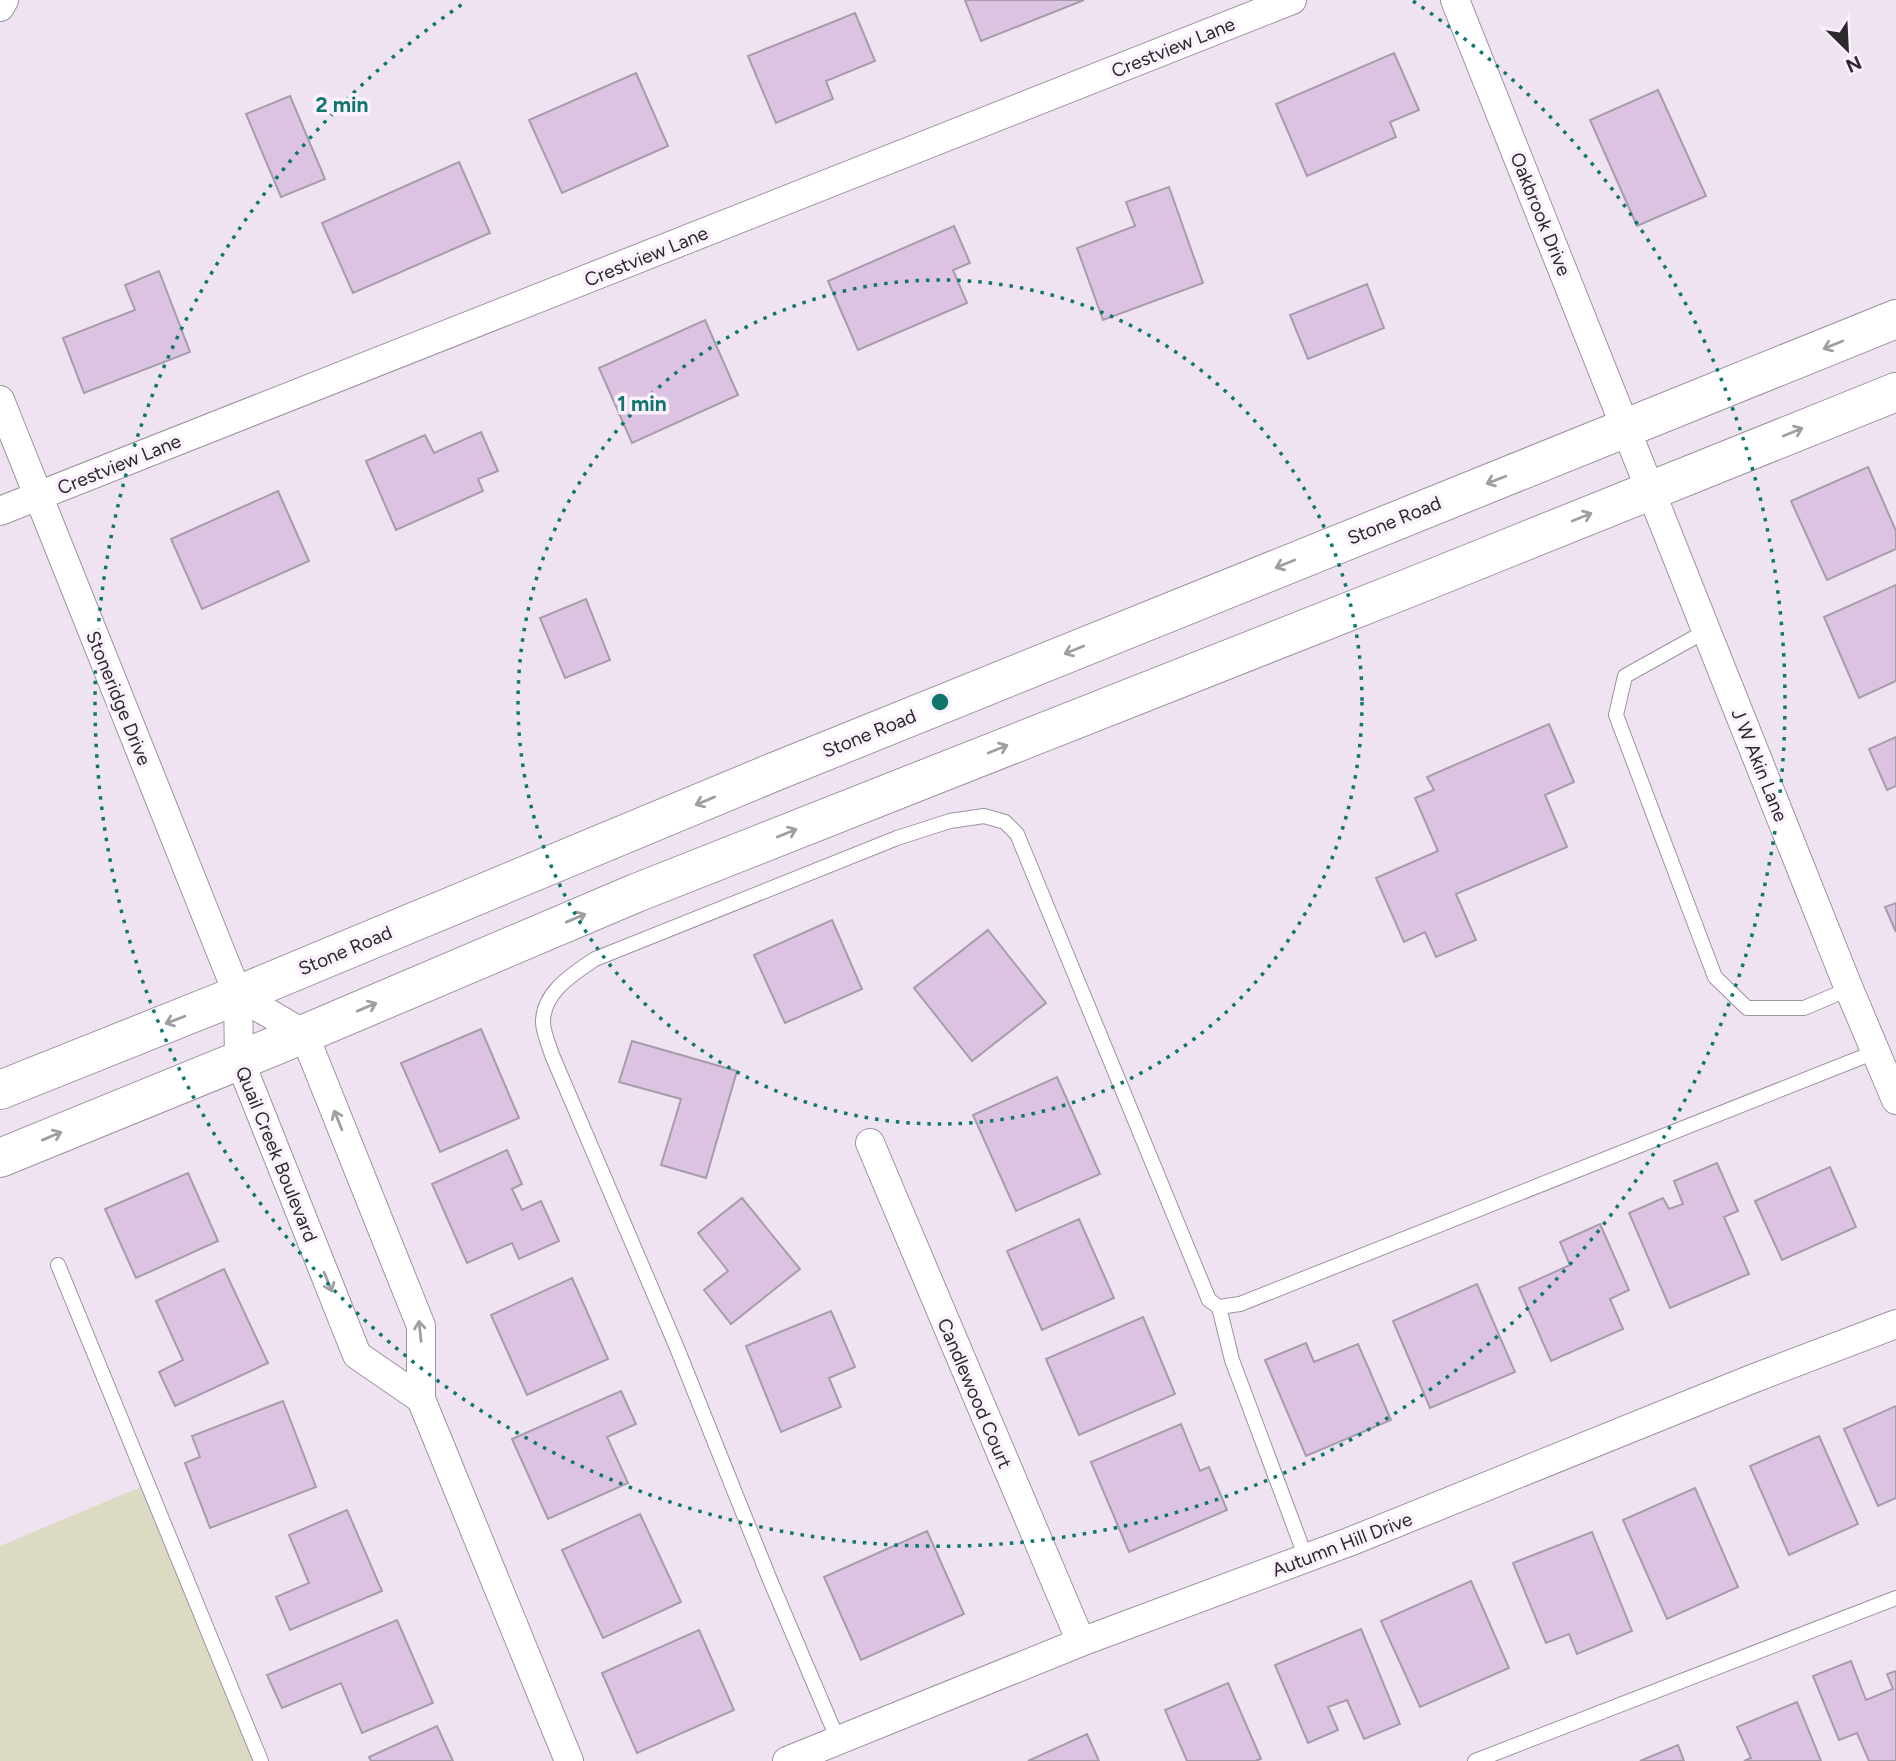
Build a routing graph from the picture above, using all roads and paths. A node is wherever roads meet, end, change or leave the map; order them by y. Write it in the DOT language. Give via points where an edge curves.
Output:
graph roads {
  1 [pos="4,0"];
  2 [pos="1292,0"];
  3 [pos="1455,0"];
  4 [pos="0,7"];
  5 [pos="1896,319"];
  6 [pos="1896,391"];
  7 [pos="0,400"];
  8 [pos="1626,428"];
  9 [pos="1650,489"];
  10 [pos="38,496"];
  11 [pos="0,511"];
  12 [pos="1706,631"];
  13 [pos="1849,989"];
  14 [pos="238,995"];
  15 [pos="304,1034"];
  16 [pos="1875,1052"];
  17 [pos="239,1059"];
  18 [pos="0,1090"];
  19 [pos="1896,1100"];
  20 [pos="870,1143"];
  21 [pos="0,1157"];
  22 [pos="58,1265"];
  23 [pos="1219,1307"];
  24 [pos="1896,1324"];
  25 [pos="421,1399"];
  26 [pos="1306,1558"];
  27 [pos="1896,1598"];
  28 [pos="1081,1642"];
  29 [pos="838,1740"];
  30 [pos="261,1761"];
  31 [pos="569,1761"];
  32 [pos="787,1761"];
  33 [pos="1475,1761"];
  1 -- 4 [label="street"];
  2 -- 10 [label="street, Crestview Lane"];
  3 -- 8 [label="street, Oakbrook Drive"];
  5 -- 8 [label="main road, Stone Road, one-way"];
  9 -- 6 [label="main road, one-way"];
  7 -- 10 [label="street, Stoneridge Drive"];
  8 -- 9 [label="street, J W Akin Lane"];
  8 -- 14 [label="main road, Stone Road, one-way" via="787,766"];
  9 -- 12 [label="street, J W Akin Lane"];
  15 -- 9 [label="main road, one-way" via="636,893"];
  10 -- 11 [label="street, Crestview Lane"];
  10 -- 14 [label="street, Stoneridge Drive"];
  12 -- 13 [label="street, J W Akin Lane"];
  12 -- 13 [label="lane" via="1625,676 1616,715 1715,977 1747,1008 1804,1008"];
  13 -- 16 [label="street, J W Akin Lane"];
  14 -- 15 [label="street"];
  14 -- 17 [label="street, Quail Creek Boulevard"];
  14 -- 18 [label="main road, Stone Road, one-way"];
  15 -- 17 [label="main road"];
  25 -- 15 [label="street, one-way" via="421,1326"];
  16 -- 19 [label="street, J W Akin Lane"];
  16 -- 23 [label="lane" via="1240,1304"];
  21 -- 17 [label="main road, one-way"];
  17 -- 25 [label="street, Quail Creek Boulevard, one-way" via="357,1355"];
  20 -- 28 [label="street, Candlewood Court"];
  22 -- 30 [label="lane"];
  23 -- 26 [label="lane" via="1232,1360"];
  23 -- 29 [label="lane" via="1209,1300 1017,834 1005,822 984,816 950,821 897,838 595,959 566,979 548,1000 543,1023 552,1055"];
  24 -- 26 [label="street, Autumn Hill Drive"];
  25 -- 31 [label="street"];
  26 -- 28 [label="street, Autumn Hill Drive"];
  27 -- 33 [label="lane"];
  28 -- 29 [label="street, Autumn Hill Drive"];
  29 -- 32 [label="street, Autumn Hill Drive"];
}
